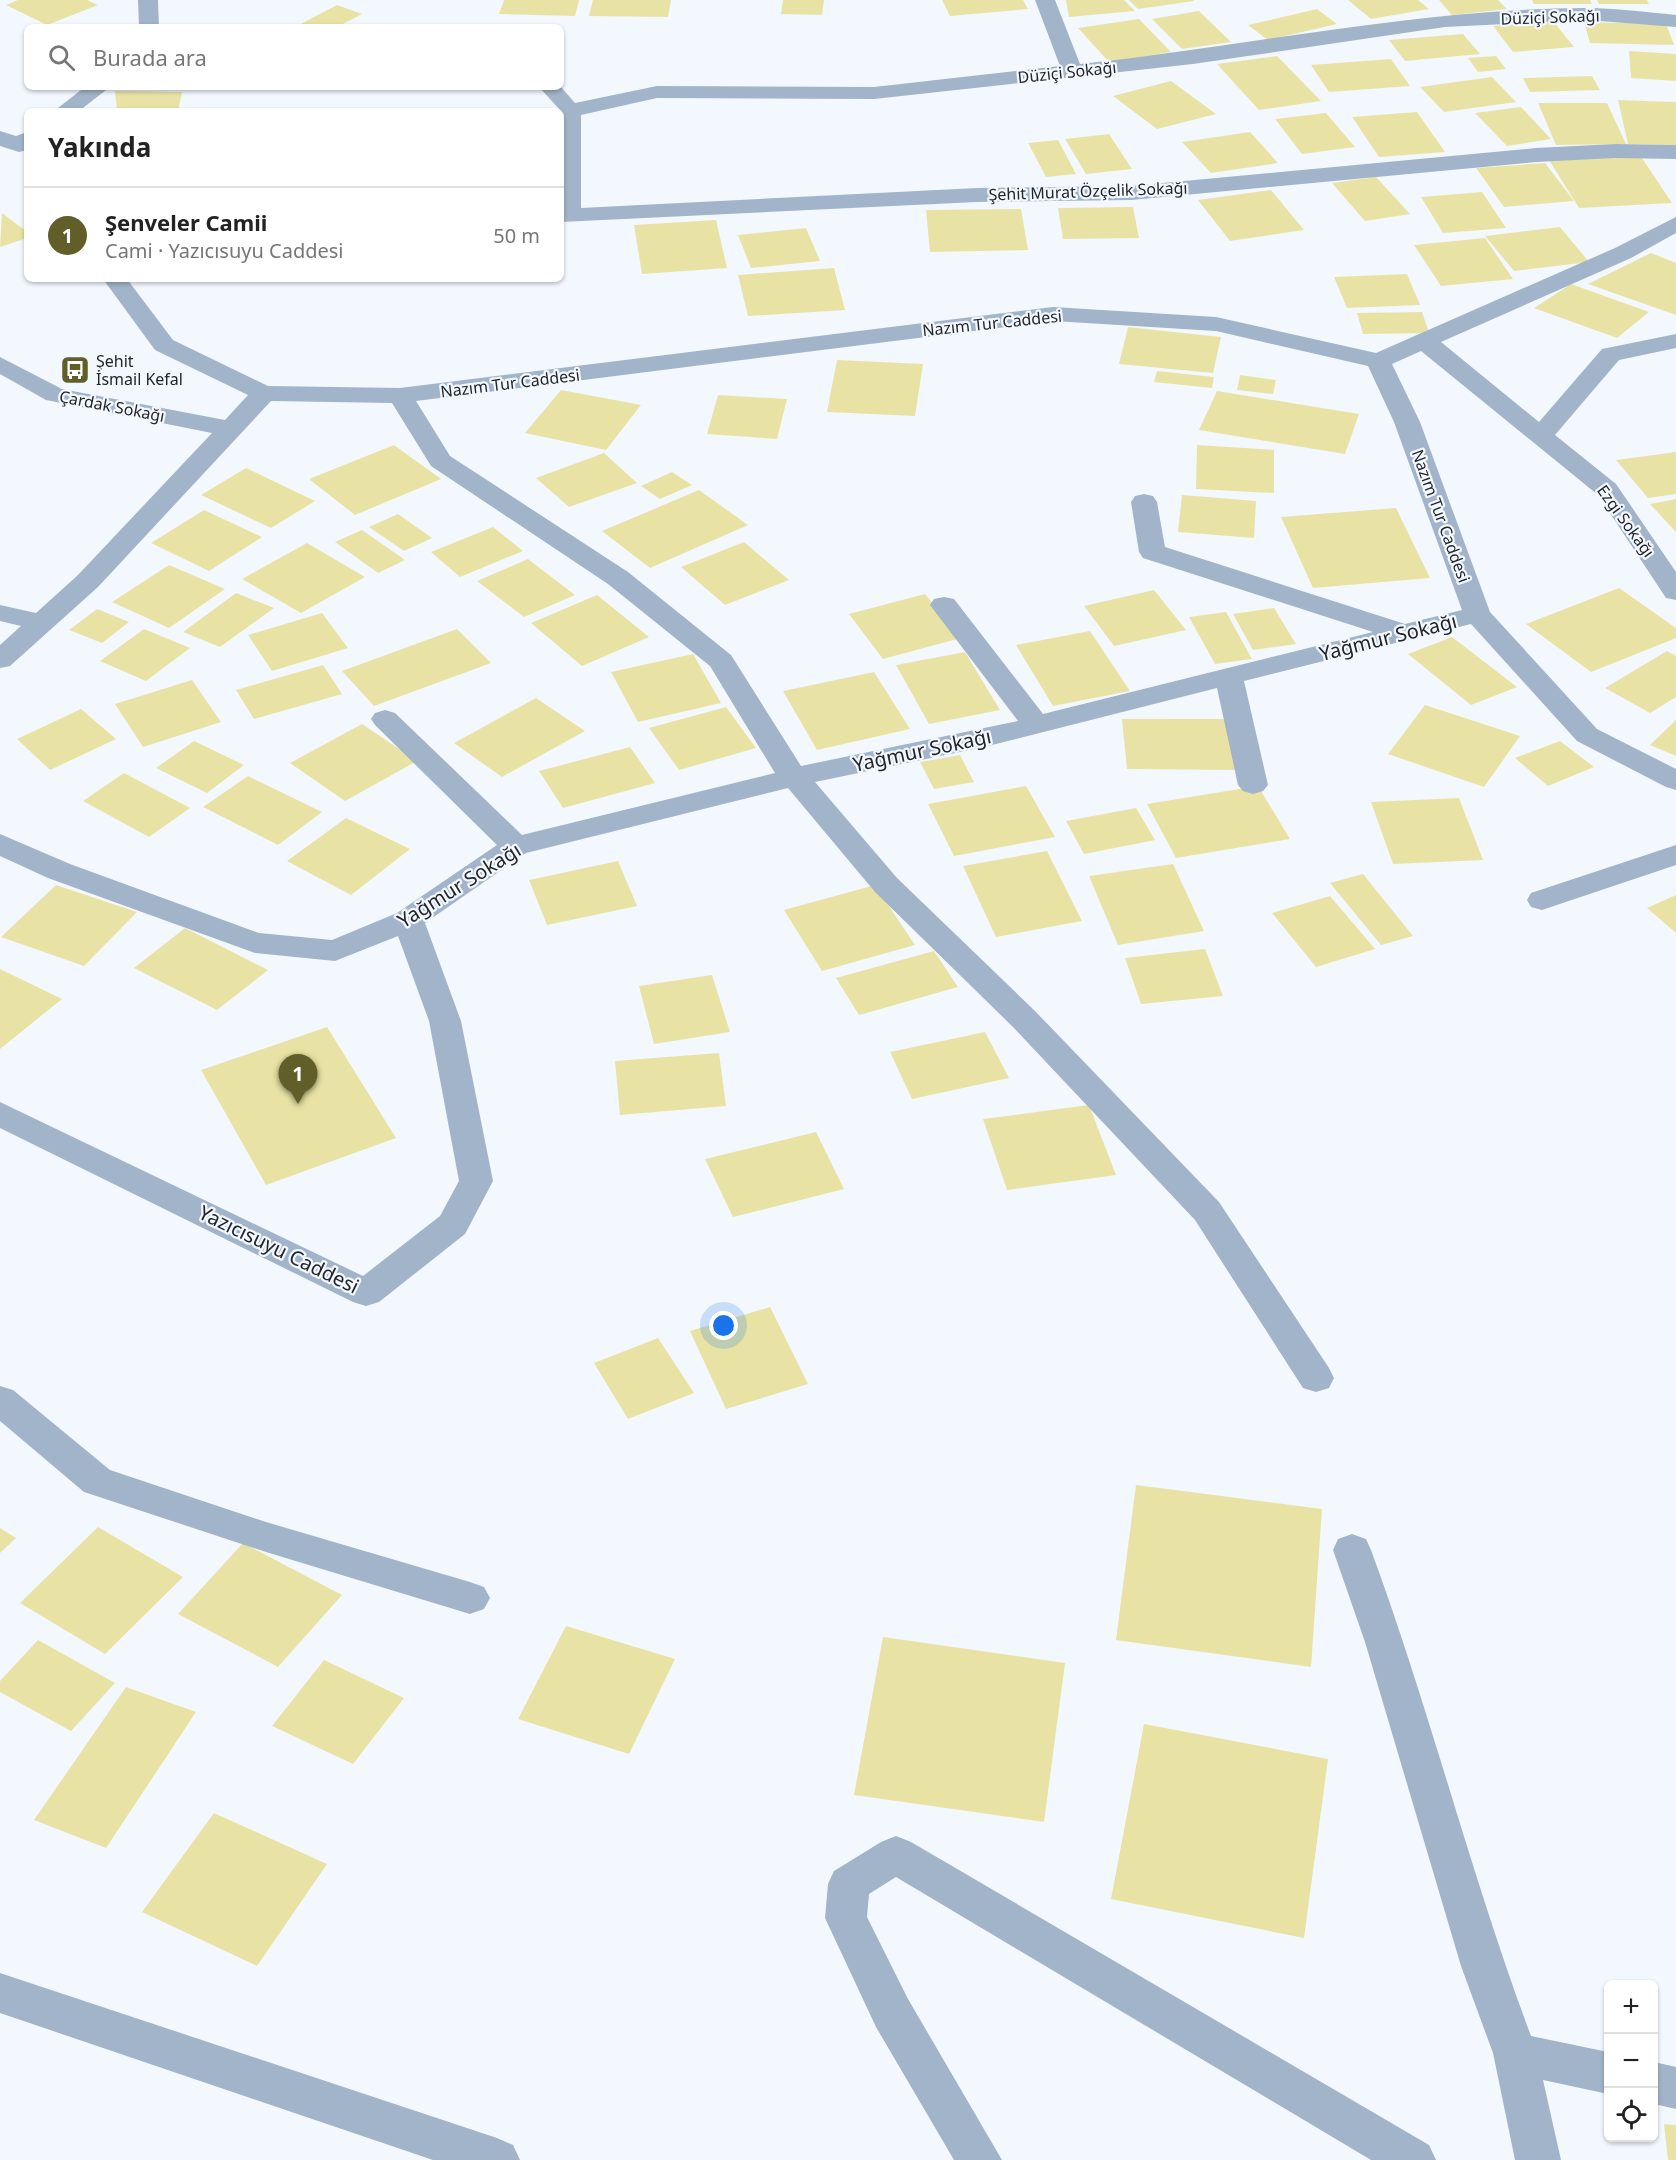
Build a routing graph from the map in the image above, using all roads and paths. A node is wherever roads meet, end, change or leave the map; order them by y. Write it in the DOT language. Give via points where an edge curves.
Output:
graph roads {
  1 [pos="148,0"];
  2 [pos="1045,0"];
  3 [pos="1521,0"];
  4 [pos="1533,17"];
  5 [pos="1676,21"];
  6 [pos="148,24"];
  7 [pos="1073,72"];
  8 [pos="95,90"];
  9 [pos="552,90"];
  10 [pos="69,108"];
  11 [pos="570,111"];
  12 [pos="1676,152"];
  13 [pos="566,215"];
  14 [pos="1676,224"];
  15 [pos="118,282"];
  16 [pos="1676,341"];
  17 [pos="1425,342"];
  18 [pos="1378,361"];
  19 [pos="0,364"];
  20 [pos="264,393"];
  21 [pos="400,396"];
  22 [pos="231,429"];
  23 [pos="1541,435"];
  24 [pos="1144,502"];
  25 [pos="1676,592"];
  26 [pos="944,604"];
  27 [pos="0,613"];
  28 [pos="1477,614"];
  29 [pos="41,623"];
  30 [pos="1405,633"];
  31 [pos="0,660"];
  32 [pos="1229,677"];
  33 [pos="385,719"];
  34 [pos="1036,725"];
  35 [pos="795,777"];
  36 [pos="1676,781"];
  37 [pos="1252,785"];
  38 [pos="0,844"];
  39 [pos="516,846"];
  40 [pos="1676,855"];
  41 [pos="1542,900"];
  42 [pos="408,920"];
  43 [pos="0,1114"];
  44 [pos="1316,1378"];
  45 [pos="0,1400"];
  46 [pos="1352,1550"];
  47 [pos="470,1598"];
  48 [pos="0,1993"];
  49 [pos="1515,2053"];
  50 [pos="1604,2072"];
  51 [pos="1658,2084"];
  52 [pos="1676,2088"];
  53 [pos="497,2160"];
  54 [pos="978,2160"];
  55 [pos="1413,2160"];
  56 [pos="1538,2160"];
  1 -- 6 [label="street"];
  2 -- 7 [label="street"];
  3 -- 4 [label="street"];
  4 -- 5 [label="street, Düziçi Sokağı" via="1587,14"];
  4 -- 7 [label="street, Düziçi Sokağı" via="1445,21"];
  7 -- 11 [label="street, Düziçi Sokağı" via="874,93 657,92"];
  8 -- 10 [label="street"];
  9 -- 11 [label="street"];
  11 -- 13 [label="street"];
  12 -- 13 [label="street, Şehit Murat Özçelik Sokağı" via="1536,155 1131,193 977,195"];
  14 -- 17 [label="street" via="1623,253"];
  15 -- 20 [label="street, Nazım Tur Caddesi" via="164,345"];
  16 -- 23 [label="street" via="1611,354"];
  17 -- 18 [label="street"];
  17 -- 23 [label="street, Ezgi Sokağı"];
  18 -- 21 [label="street, Nazım Tur Caddesi" via="1216,324 1053,314"];
  18 -- 28 [label="street, Nazım Tur Caddesi" via="1407,422"];
  19 -- 22 [label="street, Çardak Sokağı" via="55,395"];
  20 -- 21 [label="street, Nazım Tur Caddesi"];
  20 -- 22 [label="street"];
  21 -- 35 [label="street" via="440,461 618,578 721,661 780,760"];
  22 -- 29 [label="street" via="88,581"];
  23 -- 25 [label="street, Ezgi Sokağı" via="1607,490"];
  24 -- 30 [label="street" via="1152,552"];
  26 -- 34 [label="street"];
  27 -- 29 [label="street"];
  28 -- 30 [label="street, Yağmur Sokağı"];
  28 -- 36 [label="street, Nazım Tur Caddesi" via="1587,735"];
  29 -- 31 [label="street"];
  30 -- 32 [label="street, Yağmur Sokağı"];
  32 -- 34 [label="street, Yağmur Sokağı"];
  32 -- 37 [label="street"];
  33 -- 39 [label="street"];
  34 -- 35 [label="street, Yağmur Sokağı"];
  35 -- 39 [label="street, Yağmur Sokağı"];
  35 -- 44 [label="street" via="886,885 1024,1019 1207,1211"];
  38 -- 42 [label="street, Yağmur Sokağı" via="59,871 255,943 335,951"];
  39 -- 42 [label="street, Yağmur Sokağı"];
  40 -- 41 [label="street"];
  42 -- 43 [label="street, Yazıcısuyu Caddesi" via="446,1021 476,1181 453,1225 366,1293"];
  45 -- 47 [label="street" via="97,1481"];
  46 -- 49 [label="street" via="1385,1642 1483,1966"];
  48 -- 53 [label="street"];
  49 -- 50 [label="street"];
  49 -- 56 [label="street"];
  51 -- 52 [label="street"];
  54 -- 55 [label="street" via="892,2013 846,1918 849,1884 896,1855"];
}
